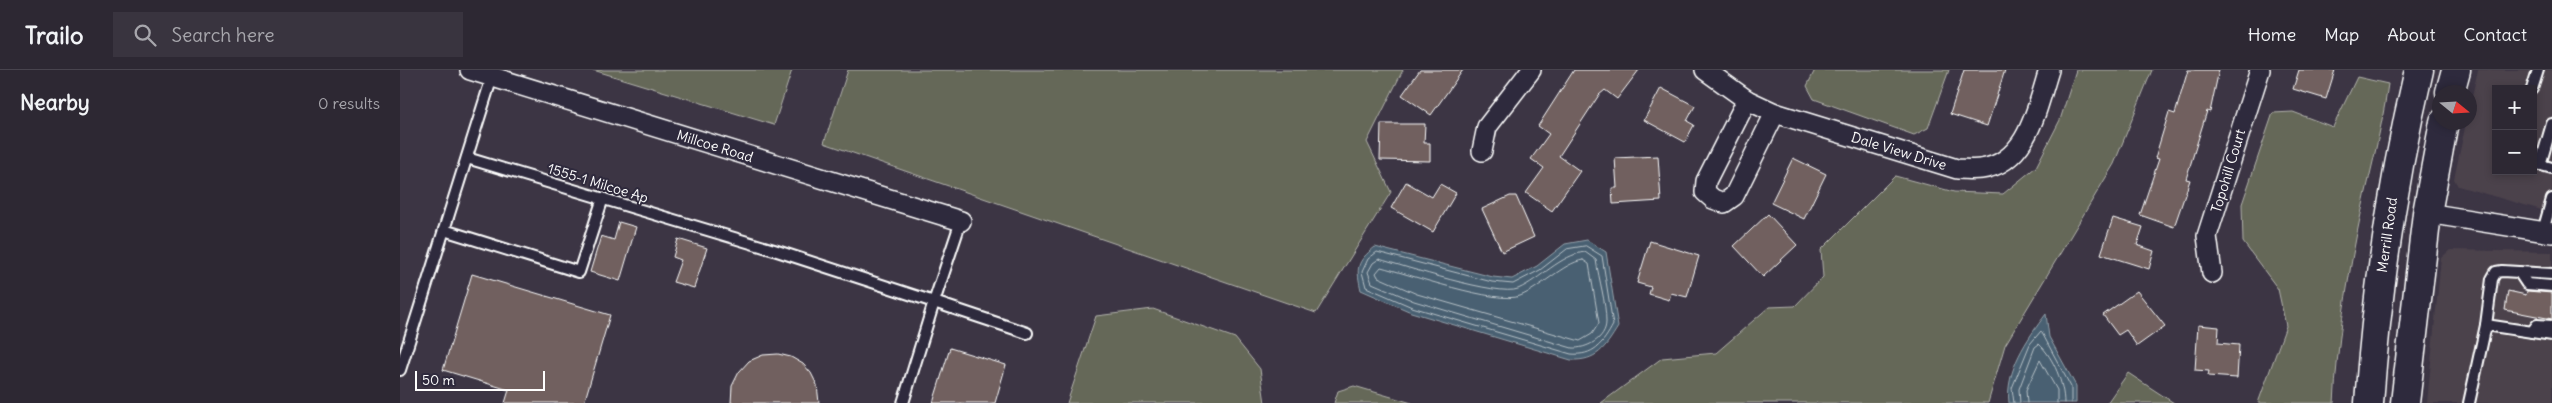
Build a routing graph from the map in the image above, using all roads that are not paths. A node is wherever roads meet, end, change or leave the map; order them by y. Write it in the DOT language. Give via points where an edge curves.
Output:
graph roads {
  1 [pos="470,70"];
  2 [pos="1531,70"];
  3 [pos="1704,70"];
  4 [pos="2049,70"];
  5 [pos="2260,70"];
  6 [pos="2419,70"];
  7 [pos="2442,70"];
  8 [pos="2456,70"];
  9 [pos="2538,70"];
  10 [pos="492,77"];
  11 [pos="2441,85"];
  12 [pos="2452,85"];
  13 [pos="2533,85"];
  14 [pos="1747,100"];
  15 [pos="1775,113"];
  16 [pos="2552,124"];
  17 [pos="2438,130"];
  18 [pos="2442,130"];
  19 [pos="1482,151"];
  20 [pos="467,158"];
  21 [pos="2436,160"];
  22 [pos="2537,162"];
  23 [pos="2537,164"];
  24 [pos="2552,168"];
  25 [pos="603,198"];
  26 [pos="2552,199"];
  27 [pos="2427,214"];
  28 [pos="961,221"];
  29 [pos="444,230"];
  30 [pos="2548,232"];
  31 [pos="2519,272"];
  32 [pos="2212,273"];
  33 [pos="2552,274"];
  34 [pos="2552,286"];
  35 [pos="934,302"];
  36 [pos="2486,325"];
  37 [pos="2552,326"];
  38 [pos="1027,332"];
  39 [pos="2532,332"];
  40 [pos="2552,334"];
  41 [pos="400,370"];
  42 [pos="903,403"];
  43 [pos="2369,403"];
  44 [pos="2405,403"];
  45 [pos="2469,403"];
  1 -- 10 [label="street, Millcoe Road"];
  2 -- 19 [label="street" via="1487,127"];
  3 -- 14 [label="street, Dale View Drive"];
  4 -- 15 [label="street, Dale View Drive" via="2025,140 1999,164 1981,169 1957,169"];
  5 -- 32 [label="street, Topohill Court" via="2207,236"];
  6 -- 43 [label="main road, Merrill Road" via="2391,199"];
  7 -- 11 [label="street"];
  8 -- 12 [label="main road"];
  9 -- 13 [label="lane"];
  10 -- 20 [label="lane"];
  10 -- 28 [label="street, Millcoe Road"];
  14 -- 15 [label="street, Dale View Drive"];
  14 -- 15 [label="street" via="1706,180 1704,192 1712,200 1724,203 1734,196"];
  16 -- 22 [label="lane"];
  17 -- 21 [label="street"];
  18 -- 21 [label="main road"];
  20 -- 25 [label="lane, 1555-1 Milcoe Ap"];
  20 -- 29 [label="lane"];
  21 -- 27 [label="main road"];
  23 -- 24 [label="lane"];
  25 -- 29 [label="lane" via="579,272"];
  25 -- 35 [label="lane, 1555-1 Milcoe Ap"];
  26 -- 30 [label="lane"];
  27 -- 30 [label="street"];
  27 -- 44 [label="main road"];
  28 -- 35 [label="lane"];
  29 -- 41 [label="lane"];
  31 -- 33 [label="lane"];
  31 -- 34 [label="lane" via="2527,284"];
  31 -- 36 [label="lane" via="2496,272 2492,279"];
  35 -- 38 [label="lane, 1555-1 Milcoe Ap"];
  35 -- 42 [label="lane"];
  36 -- 39 [label="lane"];
  36 -- 45 [label="lane"];
  37 -- 39 [label="lane" via="2537,325"];
  39 -- 40 [label="lane"];
}
